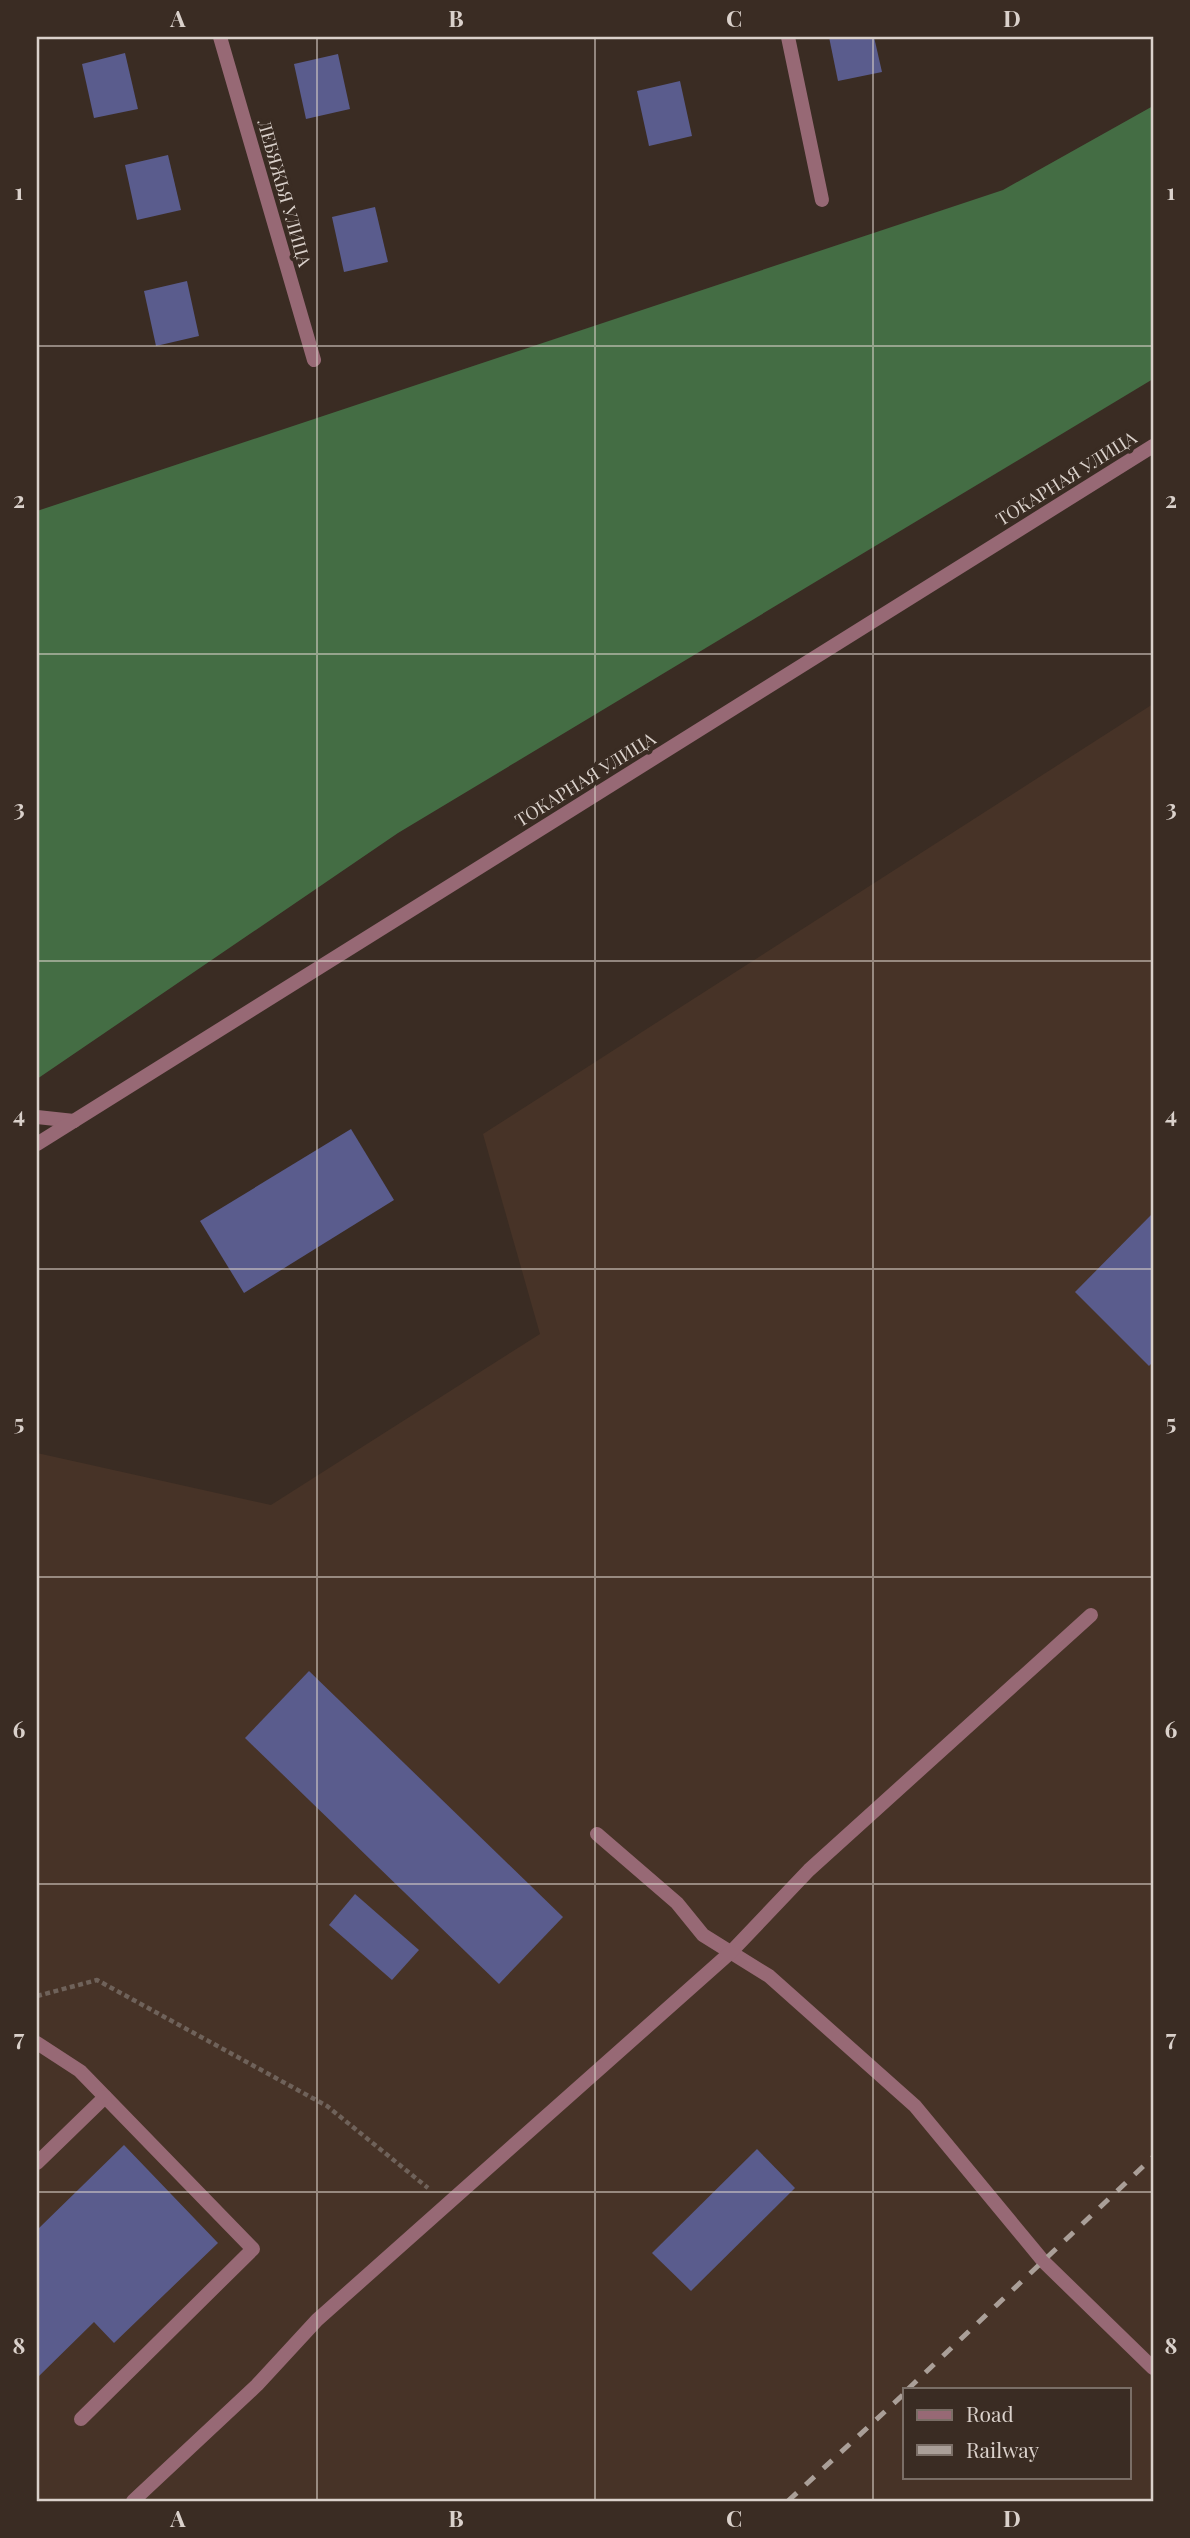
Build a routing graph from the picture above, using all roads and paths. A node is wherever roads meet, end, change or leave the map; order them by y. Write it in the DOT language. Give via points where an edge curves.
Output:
graph roads {
  1 [pos="220,37"];
  2 [pos="788,37"];
  3 [pos="822,200"];
  4 [pos="314,360"];
  5 [pos="1153,446"];
  6 [pos="37,1116"];
  7 [pos="74,1121"];
  8 [pos="37,1144"];
  9 [pos="1091,1615"];
  10 [pos="597,1834"];
  11 [pos="731,1952"];
  12 [pos="37,1996"];
  13 [pos="37,2043"];
  14 [pos="105,2097"];
  15 [pos="37,2163"];
  16 [pos="447,2204"];
  17 [pos="1153,2368"];
  18 [pos="82,2419"];
  19 [pos="133,2501"];
  1 -- 4 [label="street, ЛЕБЯЖЬЯ УЛИЦА"];
  2 -- 3 [label="street"];
  5 -- 7 [label="street, ТОКАРНАЯ УЛИЦА"];
  6 -- 7 [label="street"];
  7 -- 8 [label="street, ТОКАРНАЯ УЛИЦА"];
  9 -- 11 [label="street" via="810,1870"];
  10 -- 11 [label="street" via="677,1903 703,1935"];
  11 -- 16 [label="street"];
  11 -- 17 [label="street" via="769,1976 915,2106 1044,2262"];
  12 -- 16 [label="path" via="97,1980 327,2106"];
  13 -- 14 [label="street" via="80,2071"];
  14 -- 15 [label="street"];
  14 -- 18 [label="street" via="253,2249"];
  16 -- 19 [label="street" via="317,2320 257,2385"];
}
